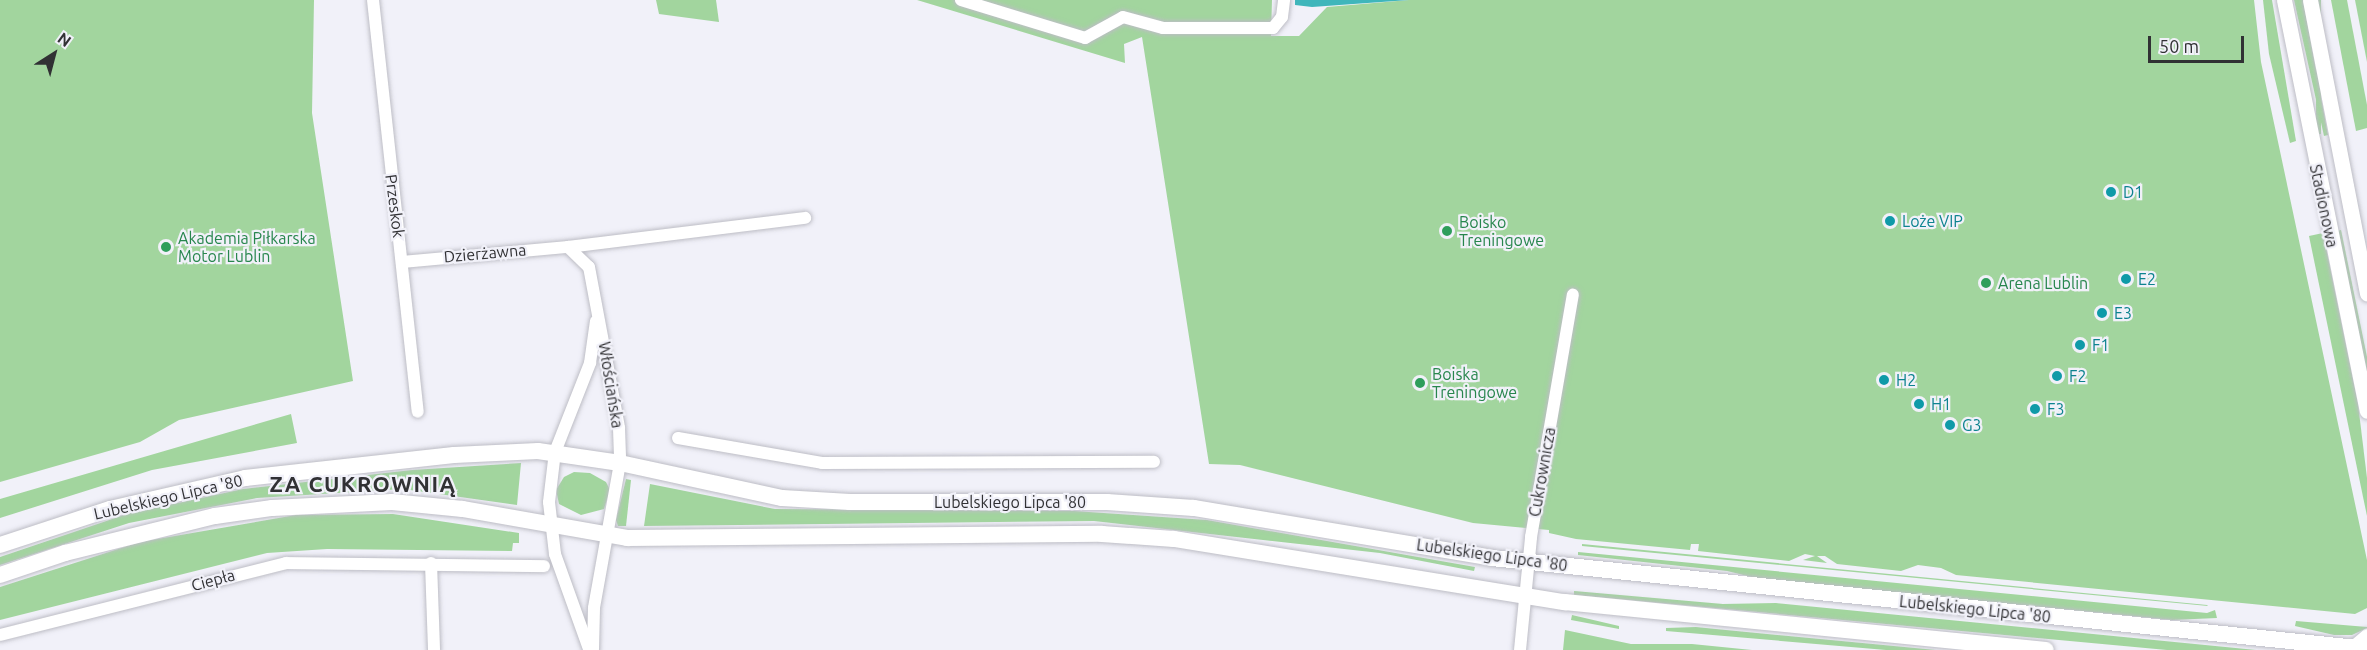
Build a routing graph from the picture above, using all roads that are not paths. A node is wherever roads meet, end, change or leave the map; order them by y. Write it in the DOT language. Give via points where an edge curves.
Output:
graph roads {
  1 [pos="373,0"];
  2 [pos="961,0"];
  3 [pos="2284,0"];
  4 [pos="2310,0"];
  5 [pos="1283,2"];
  6 [pos="805,218"];
  7 [pos="568,247"];
  8 [pos="402,262"];
  9 [pos="2367,294"];
  10 [pos="1573,295"];
  11 [pos="597,308"];
  12 [pos="2367,411"];
  13 [pos="418,412"];
  14 [pos="678,438"];
  15 [pos="555,452"];
  16 [pos="1154,462"];
  17 [pos="620,463"];
  18 [pos="549,524"];
  19 [pos="608,536"];
  20 [pos="0,545"];
  21 [pos="1527,562"];
  22 [pos="431,563"];
  23 [pos="544,566"];
  24 [pos="0,575"];
  25 [pos="1522,596"];
  26 [pos="0,635"];
  27 [pos="2363,644"];
  28 [pos="434,650"];
  29 [pos="591,650"];
  30 [pos="1520,650"];
  31 [pos="2046,650"];
  1 -- 8 [label="street, Przeskok"];
  2 -- 5 [label="street" via="1085,38 1124,17 1163,28 1273,28 1282,17"];
  3 -- 12 [label="street, Stadionowa"];
  4 -- 9 [label="street, Stadionowa"];
  6 -- 7 [label="street, Dzierżawna"];
  7 -- 8 [label="street, Dzierżawna"];
  7 -- 11 [label="street, Włościańska" via="589,267"];
  8 -- 13 [label="street, Przeskok"];
  10 -- 21 [label="street, Cukrownicza"];
  11 -- 15 [label="street, Włościańska" via="590,363"];
  11 -- 17 [label="street, Włościańska" via="616,406"];
  14 -- 16 [label="street" via="822,463"];
  15 -- 17 [label="main road, Lubelskiego Lipca '80"];
  15 -- 18 [label="street, Włościańska"];
  15 -- 20 [label="main road, Lubelskiego Lipca '80" via="454,455 245,478 110,509"];
  17 -- 19 [label="street, Włościańska"];
  17 -- 21 [label="main road, Lubelskiego Lipca '80" via="782,498 850,502 1107,501 1194,508"];
  18 -- 19 [label="main road, Lubelskiego Lipca '80"];
  18 -- 24 [label="main road, Lubelskiego Lipca '80" via="392,502 272,508 142,532"];
  18 -- 29 [label="street" via="555,554"];
  19 -- 25 [label="main road, Lubelskiego Lipca '80" via="734,539 825,534 1102,534 1275,553"];
  19 -- 29 [label="street" via="594,608"];
  21 -- 25 [label="street, Cukrownicza"];
  21 -- 27 [label="main road, Lubelskiego Lipca '80"];
  22 -- 23 [label="street"];
  22 -- 26 [label="street, Ciepła" via="286,563"];
  22 -- 28 [label="street"];
  25 -- 30 [label="street, Cukrownicza"];
  25 -- 31 [label="main road, Lubelskiego Lipca '80"];
}
